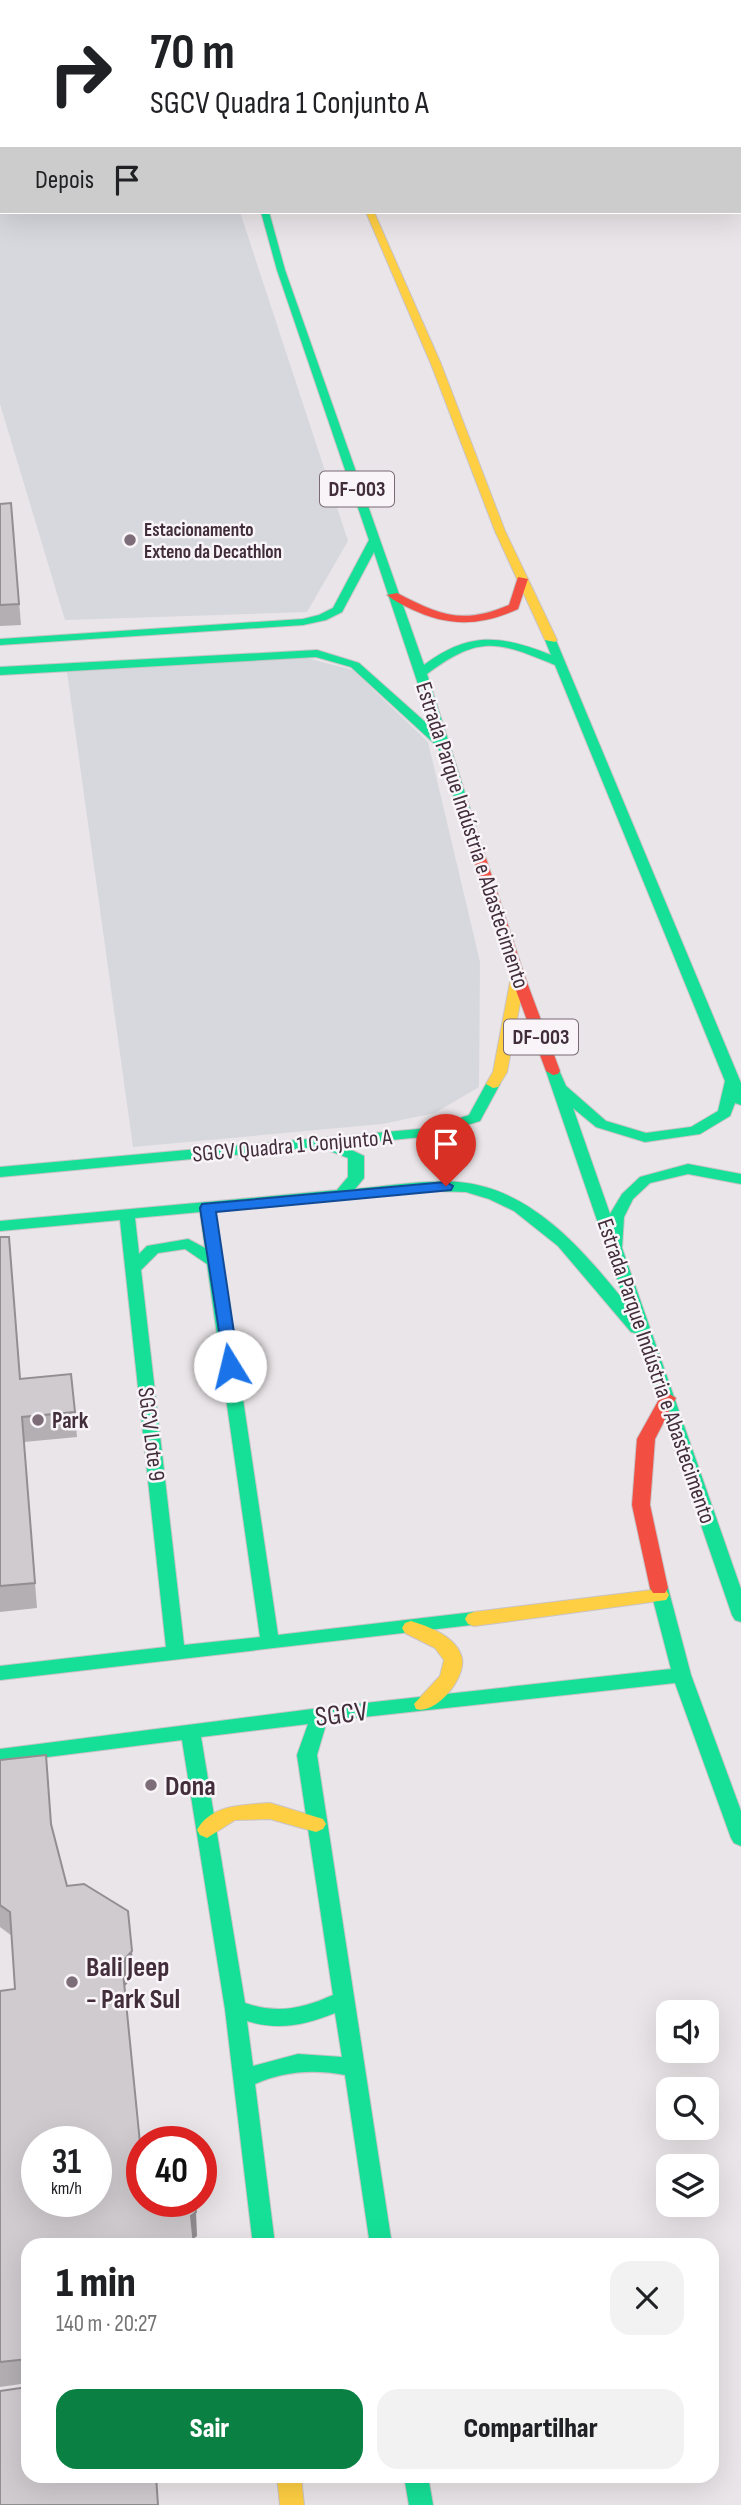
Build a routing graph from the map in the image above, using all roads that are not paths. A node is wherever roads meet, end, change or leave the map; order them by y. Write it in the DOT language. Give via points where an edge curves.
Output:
graph roads {
  1 [pos="266,214"];
  2 [pos="371,214"];
  3 [pos="375,539"];
  4 [pos="522,579"];
  5 [pos="393,595"];
  6 [pos="233,626"];
  7 [pos="1,642"];
  8 [pos="240,658"];
  9 [pos="561,663"];
  10 [pos="0,671"];
  11 [pos="421,673"];
  12 [pos="442,744"];
  13 [pos="518,977"];
  14 [pos="732,1082"];
  15 [pos="560,1089"];
  16 [pos="741,1101"];
  17 [pos="323,1143"];
  18 [pos="0,1172"];
  19 [pos="741,1179"];
  20 [pos="341,1195"];
  21 [pos="207,1208"];
  22 [pos="127,1215"];
  23 [pos="0,1226"];
  24 [pos="616,1251"];
  25 [pos="215,1262"];
  26 [pos="134,1268"];
  27 [pos="647,1341"];
  28 [pos="668,1398"];
  29 [pos="660,1595"];
  30 [pos="741,1615"];
  31 [pos="411,1628"];
  32 [pos="270,1642"];
  33 [pos="176,1653"];
  34 [pos="0,1673"];
  35 [pos="682,1675"];
  36 [pos="423,1704"];
  37 [pos="320,1715"];
  38 [pos="190,1731"];
  39 [pos="0,1756"];
  40 [pos="316,1824"];
  41 [pos="207,1830"];
  42 [pos="741,1838"];
  43 [pos="342,2000"];
  44 [pos="235,2009"];
  45 [pos="353,2068"];
  46 [pos="245,2079"];
  47 [pos="263,2238"];
  48 [pos="380,2238"];
  49 [pos="290,2483"];
  50 [pos="417,2483"];
  51 [pos="292,2505"];
  52 [pos="421,2505"];
  1 -- 3 [label="main road, Estrada Parque Indústria e Abastecimento / DF-003"];
  2 -- 4 [label="main road"];
  3 -- 5 [label="main road, Estrada Parque Indústria e Abastecimento / DF-003"];
  3 -- 6 [label="main road" via="338,610 303,622"];
  4 -- 5 [label="main road" via="514,607 481,621 439,620"];
  4 -- 9 [label="main road"];
  5 -- 11 [label="main road, Estrada Parque Indústria e Abastecimento / DF-003"];
  6 -- 7 [label="main road"];
  6 -- 8 [label="main road"];
  7 -- 10 [label="main road"];
  8 -- 10 [label="main road"];
  8 -- 12 [label="main road" via="317,653 355,665"];
  9 -- 11 [label="main road" via="505,642 484,642 453,650"];
  9 -- 14 [label="main road"];
  11 -- 12 [label="main road, Estrada Parque Indústria e Abastecimento / DF-003"];
  12 -- 13 [label="main road, Estrada Parque Indústria e Abastecimento / DF-003"];
  13 -- 15 [label="main road, Estrada Parque Indústria e Abastecimento / DF-003"];
  13 -- 17 [label="main road, SGCV Quadra 1 Conjunto A" via="500,1072 475,1118 432,1132"];
  14 -- 15 [label="main road" via="725,1113 695,1131 645,1138 601,1125"];
  14 -- 16 [label="main road"];
  15 -- 24 [label="main road, Estrada Parque Indústria e Abastecimento / DF-003"];
  17 -- 18 [label="main road, SGCV Quadra 1 Conjunto A"];
  17 -- 20 [label="main road" via="356,1156 360,1169"];
  19 -- 24 [label="main road" via="688,1169 645,1180 627,1197 616,1217"];
  20 -- 21 [label="main road"];
  20 -- 27 [label="main road" via="470,1188 523,1208 589,1268"];
  21 -- 22 [label="main road"];
  21 -- 25 [label="main road"];
  22 -- 23 [label="main road"];
  22 -- 26 [label="main road, SGCV Lote 9"];
  24 -- 27 [label="main road, Estrada Parque Indústria e Abastecimento / DF-003"];
  25 -- 26 [label="main road" via="188,1244 153,1249"];
  25 -- 32 [label="main road"];
  26 -- 33 [label="main road, SGCV Lote 9"];
  27 -- 28 [label="main road, Estrada Parque Indústria e Abastecimento / DF-003"];
  28 -- 29 [label="main road" via="646,1439 641,1505"];
  28 -- 30 [label="main road, Estrada Parque Indústria e Abastecimento / DF-003"];
  29 -- 31 [label="main road"];
  29 -- 35 [label="main road"];
  31 -- 32 [label="main road"];
  31 -- 36 [label="main road" via="429,1633 452,1655 453,1671 446,1685"];
  32 -- 33 [label="main road"];
  33 -- 34 [label="main road"];
  35 -- 36 [label="main road, SGCV"];
  35 -- 42 [label="main road"];
  36 -- 37 [label="main road, SGCV"];
  37 -- 38 [label="main road, SGCV"];
  37 -- 40 [label="main road" via="307,1755"];
  38 -- 39 [label="main road, SGCV"];
  38 -- 41 [label="main road"];
  40 -- 41 [label="main road" via="271,1811 231,1813"];
  40 -- 43 [label="main road"];
  41 -- 44 [label="main road"];
  43 -- 44 [label="main road" via="290,2021 270,2022"];
  43 -- 45 [label="main road"];
  44 -- 46 [label="main road"];
  45 -- 46 [label="main road" via="315,2059 293,2060"];
  45 -- 48 [label="main road"];
  46 -- 47 [label="main road"];
  49 -- 51 [label="main road"];
  50 -- 52 [label="main road"];
}
